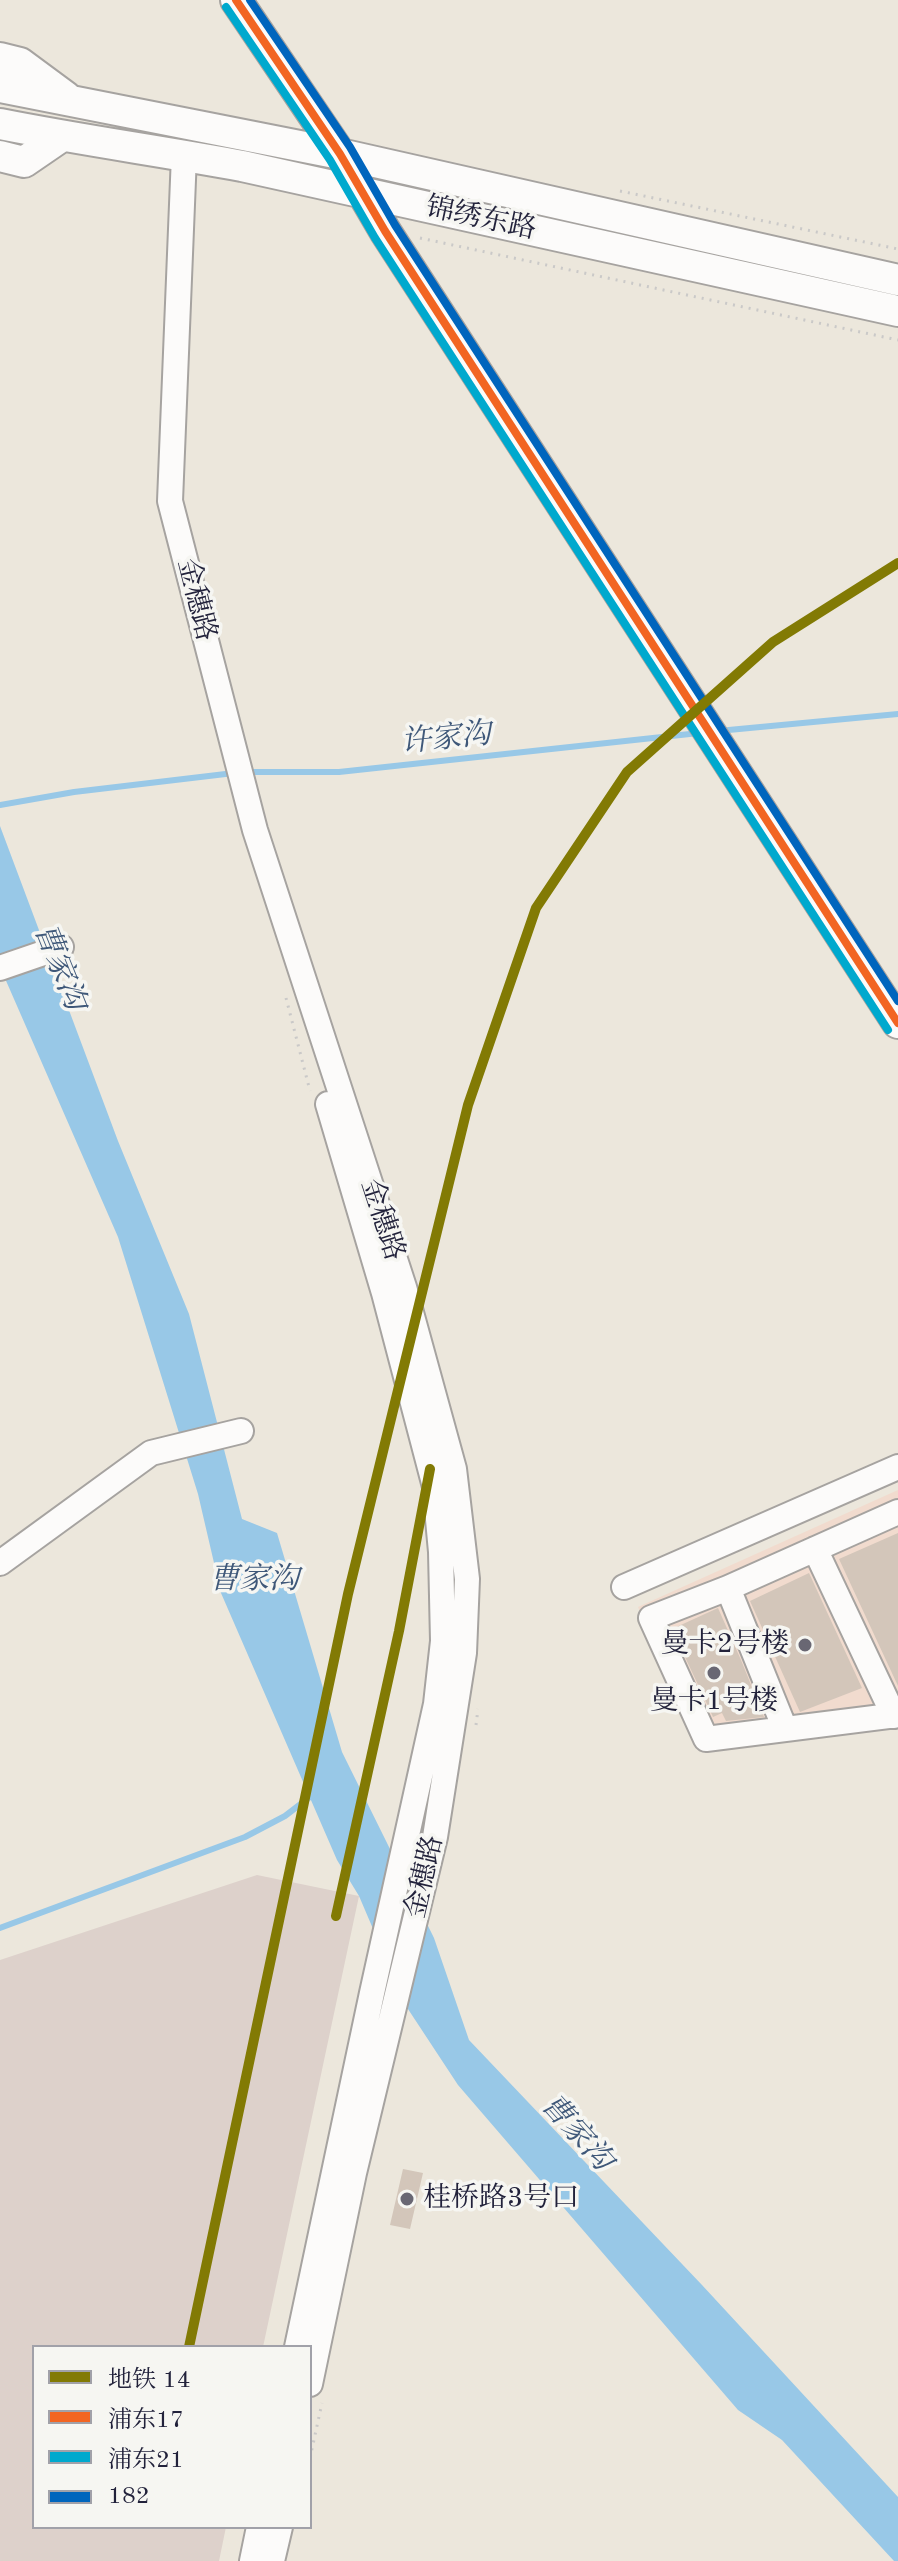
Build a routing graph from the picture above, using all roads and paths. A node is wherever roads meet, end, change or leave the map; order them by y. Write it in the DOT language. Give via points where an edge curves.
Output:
graph roads {
  1 [pos="236,0"];
  2 [pos="0,58"];
  3 [pos="0,87"];
  4 [pos="74,103"];
  5 [pos="0,124"];
  6 [pos="62,136"];
  7 [pos="177,154"];
  8 [pos="340,154"];
  9 [pos="0,156"];
  10 [pos="363,193"];
  11 [pos="385,231"];
  12 [pos="898,280"];
  13 [pos="898,311"];
  14 [pos="898,340"];
  15 [pos="250,831"];
  16 [pos="61,947"];
  17 [pos="0,968"];
  18 [pos="283,986"];
  19 [pos="898,1023"];
  20 [pos="311,1094"];
  21 [pos="241,1431"];
  22 [pos="898,1467"];
  23 [pos="898,1512"];
  24 [pos="815,1549"];
  25 [pos="0,1563"];
  26 [pos="624,1587"];
  27 [pos="728,1588"];
  28 [pos="896,1715"];
  29 [pos="785,1729"];
  30 [pos="368,2071"];
  31 [pos="298,2345"];
  32 [pos="312,2374"];
  33 [pos="259,2529"];
  34 [pos="280,2529"];
  35 [pos="252,2561"];
  36 [pos="272,2561"];
  1 -- 8 [label="main road"];
  2 -- 4 [label="main road, 锦绣东路" via="20,63"];
  3 -- 4 [label="main road, 锦绣东路"];
  4 -- 8 [label="main road, 锦绣东路"];
  5 -- 6 [label="main road, 锦绣东路"];
  6 -- 7 [label="main road, 锦绣东路"];
  6 -- 9 [label="main road" via="24,162"];
  7 -- 10 [label="main road, 锦绣东路"];
  7 -- 15 [label="street, 金穗路" via="158,504"];
  8 -- 10 [label="main road"];
  8 -- 12 [label="main road, 锦绣东路"];
  10 -- 11 [label="main road"];
  10 -- 13 [label="main road, 锦绣东路"];
  11 -- 14 [label="path"];
  11 -- 19 [label="main road"];
  15 -- 30 [label="street, 金穗路" via="435,1487 443,1641 436,1704 372,1993"];
  15 -- 30 [label="street, 金穗路" via="404,1287 454,1469 467,1579 464,1653 435,1837 394,2010"];
  16 -- 17 [label="street"];
  18 -- 20 [label="path"];
  21 -- 25 [label="street" via="151,1453"];
  22 -- 26 [label="street"];
  23 -- 24 [label="street"];
  24 -- 27 [label="street"];
  24 -- 28 [label="street"];
  27 -- 29 [label="street"];
  27 -- 29 [label="street" via="651,1618 706,1739"];
  28 -- 29 [label="street"];
  30 -- 31 [label="street, 金穗路"];
  30 -- 32 [label="street, 金穗路" via="354,2173"];
  33 -- 35 [label="street"];
  34 -- 36 [label="street"];
}
